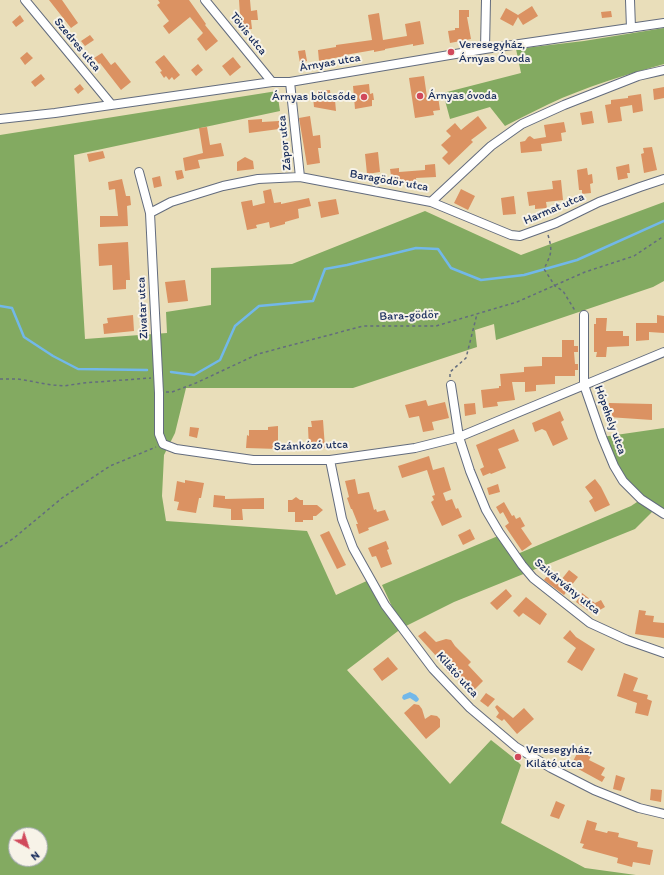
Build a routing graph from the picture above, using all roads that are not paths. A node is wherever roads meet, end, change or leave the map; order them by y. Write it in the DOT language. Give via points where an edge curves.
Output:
graph roads {
  1 [pos="25,0"];
  2 [pos="205,0"];
  3 [pos="486,0"];
  4 [pos="630,0"];
  5 [pos="664,23"];
  6 [pos="631,28"];
  7 [pos="485,49"];
  8 [pos="664,70"];
  9 [pos="272,82"];
  10 [pos="290,82"];
  11 [pos="111,104"];
  12 [pos="0,119"];
  13 [pos="139,172"];
  14 [pos="300,177"];
  15 [pos="664,179"];
  16 [pos="431,202"];
  17 [pos="150,213"];
  18 [pos="584,315"];
  19 [pos="664,352"];
  20 [pos="451,385"];
  21 [pos="584,385"];
  22 [pos="459,437"];
  23 [pos="163,444"];
  24 [pos="330,460"];
  25 [pos="664,514"];
  26 [pos="664,653"];
  27 [pos="664,814"];
  1 -- 11 [label="street, Szedres utca"];
  2 -- 9 [label="street, Tövis utca"];
  3 -- 7 [label="street"];
  4 -- 6 [label="street"];
  5 -- 6 [label="street, Árnyas utca"];
  6 -- 7 [label="street, Árnyas utca"];
  7 -- 10 [label="street, Árnyas utca"];
  8 -- 16 [label="street, Baragödör utca" via="638,76 522,124 491,146"];
  9 -- 10 [label="street, Árnyas utca"];
  9 -- 11 [label="street, Árnyas utca"];
  10 -- 14 [label="street, Zápor utca"];
  11 -- 12 [label="street, Árnyas utca"];
  13 -- 17 [label="street, Zivatar utca"];
  14 -- 16 [label="street, Baragödör utca"];
  14 -- 17 [label="street, Baragödör utca" via="258,179 223,186 171,202"];
  15 -- 16 [label="street, Harmat utca" via="599,202 556,223 520,236 511,235"];
  17 -- 23 [label="street, Zivatar utca" via="159,434"];
  18 -- 21 [label="street"];
  19 -- 21 [label="street, Szánkózó utca"];
  20 -- 22 [label="street"];
  21 -- 22 [label="street, Szánkózó utca"];
  21 -- 25 [label="street, Hópehely utca" via="602,437 623,482 640,499"];
  22 -- 24 [label="street, Szánkózó utca" via="415,448"];
  22 -- 26 [label="street, Szivárvány utca" via="486,510 533,578 590,623"];
  23 -- 24 [label="street, Szánkózó utca" via="176,449 253,460"];
  24 -- 27 [label="street, Kilátó utca" via="342,519 353,548 385,606 433,668 470,708 516,747 551,768 594,790 639,808"];
}
